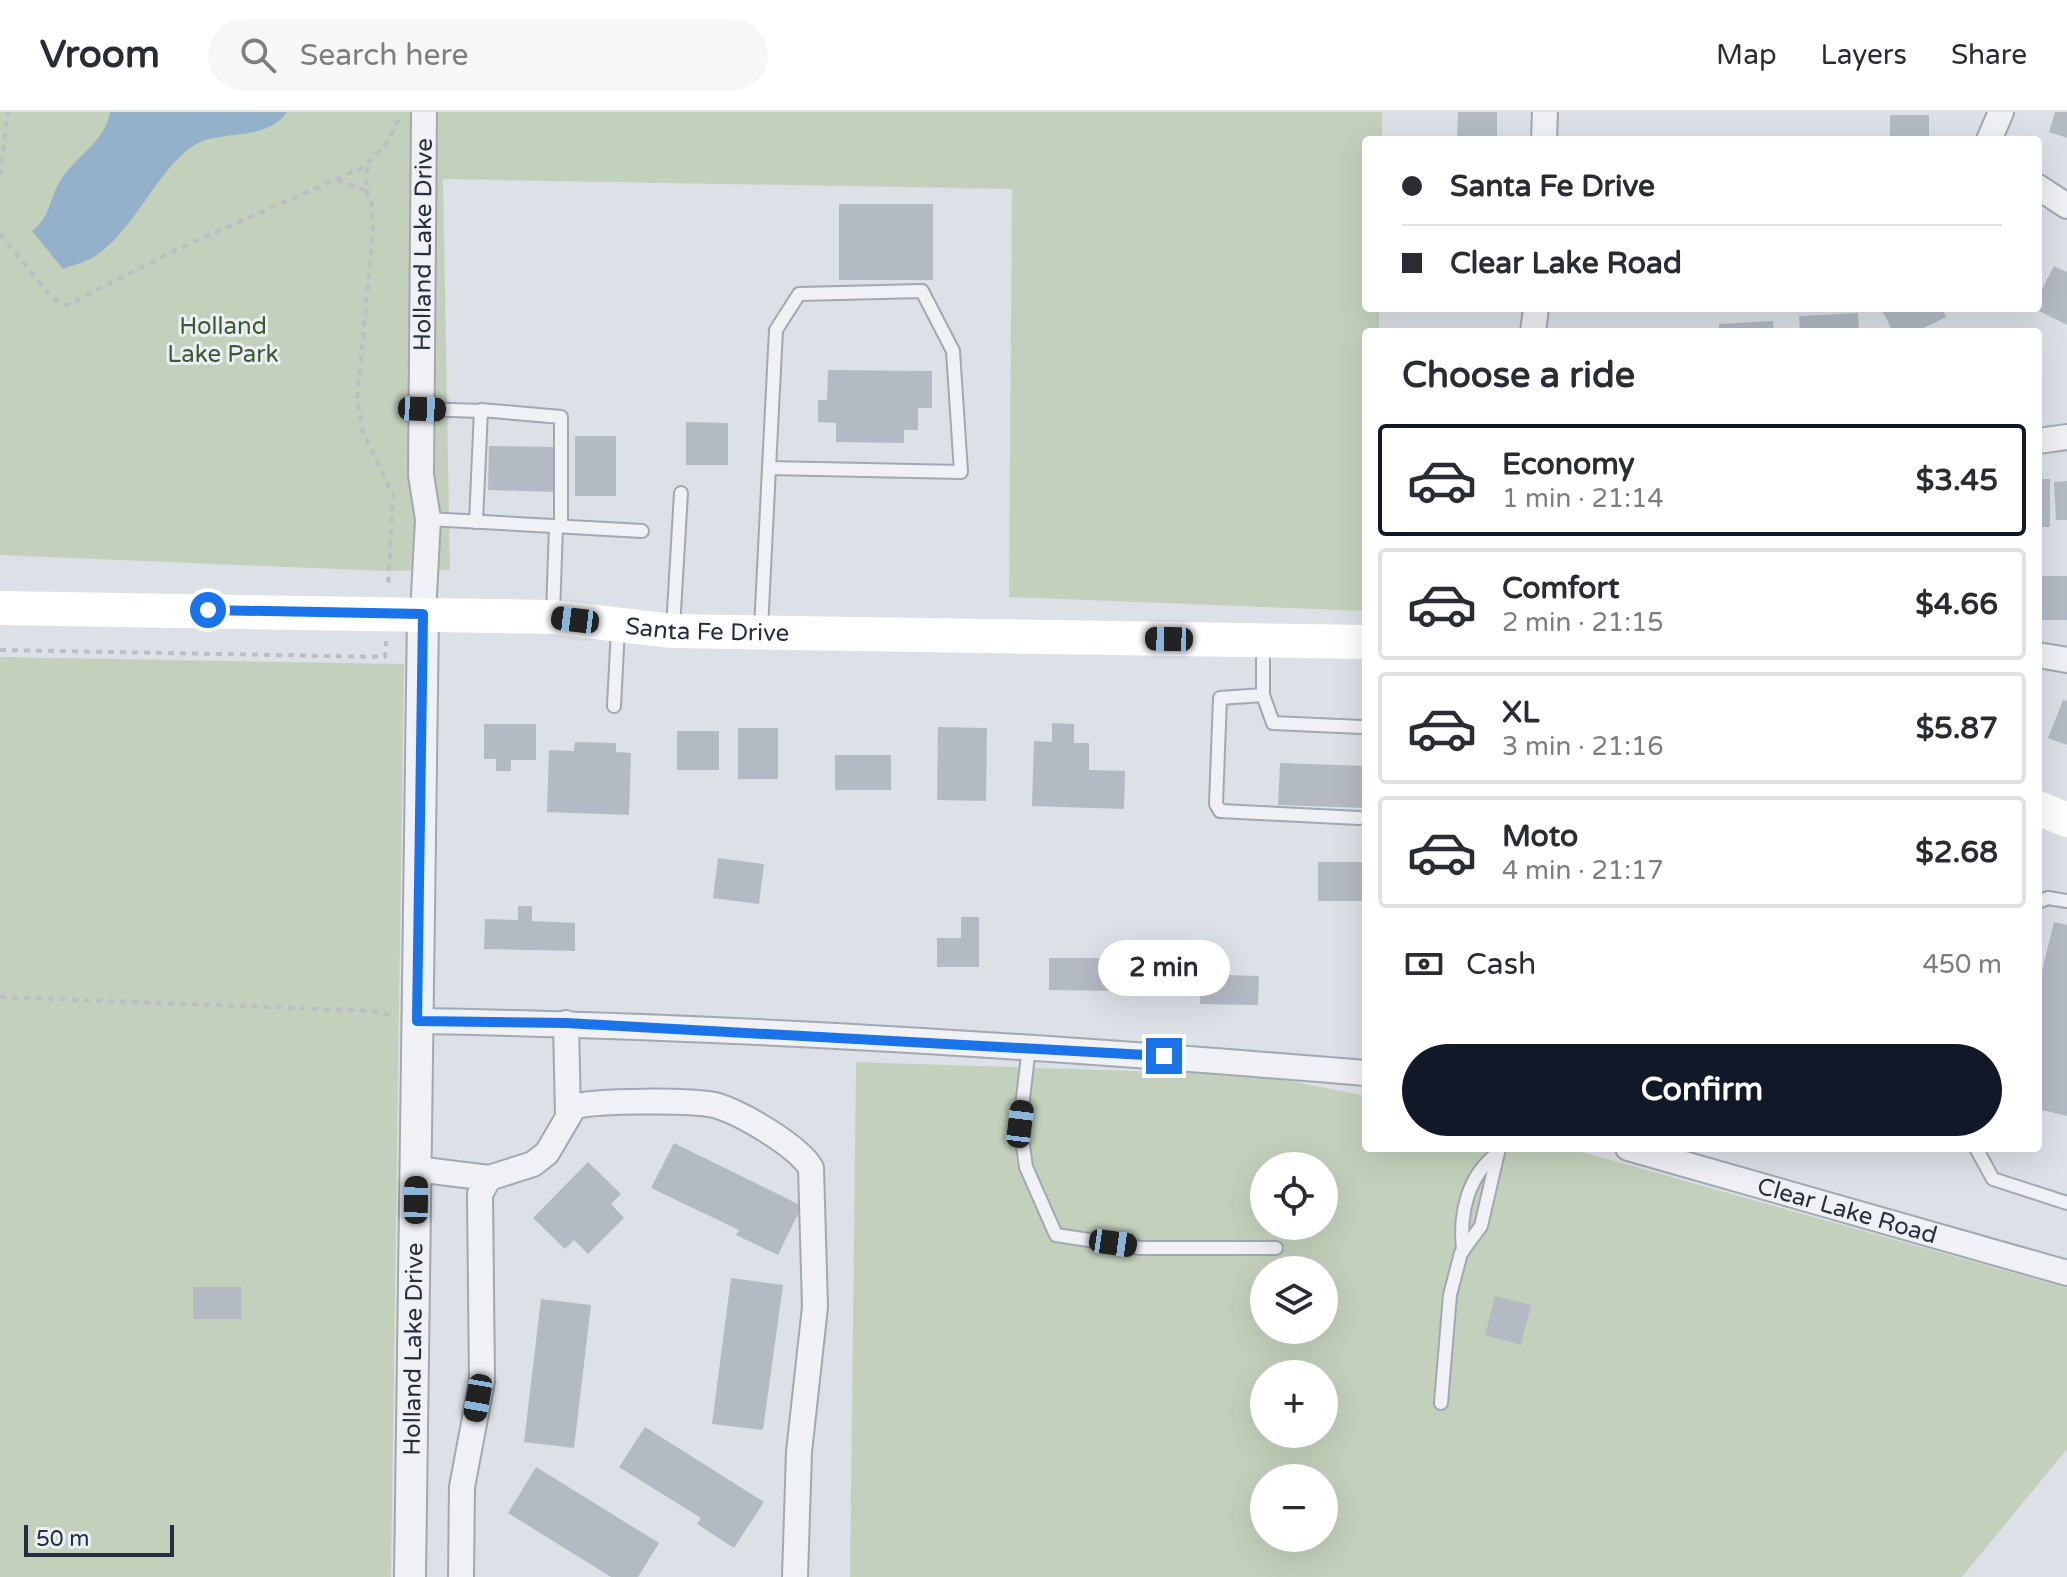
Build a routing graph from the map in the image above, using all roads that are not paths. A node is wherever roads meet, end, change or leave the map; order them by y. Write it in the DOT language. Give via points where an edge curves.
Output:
graph roads {
  1 [pos="424,112"];
  2 [pos="1545,112"];
  3 [pos="2001,112"];
  4 [pos="1544,136"];
  5 [pos="1991,136"];
  6 [pos="2042,190"];
  7 [pos="2067,206"];
  8 [pos="422,409"];
  9 [pos="480,411"];
  10 [pos="2067,437"];
  11 [pos="2042,440"];
  12 [pos="769,468"];
  13 [pos="681,493"];
  14 [pos="428,519"];
  15 [pos="476,522"];
  16 [pos="558,526"];
  17 [pos="642,531"];
  18 [pos="0,608"];
  19 [pos="423,614"];
  20 [pos="553,617"];
  21 [pos="618,625"];
  22 [pos="672,631"];
  23 [pos="761,632"];
  24 [pos="1263,640"];
  25 [pos="1362,642"];
  26 [pos="2042,656"];
  27 [pos="2067,660"];
  28 [pos="1263,695"];
  29 [pos="614,706"];
  30 [pos="1362,727"];
  31 [pos="2042,810"];
  32 [pos="1359,818"];
  33 [pos="2067,820"];
  34 [pos="2042,900"];
  35 [pos="2067,901"];
  36 [pos="417,1021"];
  37 [pos="566,1023"];
  38 [pos="1029,1047"];
  39 [pos="1362,1073"];
  40 [pos="568,1116"];
  41 [pos="1496,1152"];
  42 [pos="1498,1152"];
  43 [pos="1642,1152"];
  44 [pos="1978,1152"];
  45 [pos="416,1169"];
  46 [pos="489,1178"];
  47 [pos="2067,1203"];
  48 [pos="1276,1248"];
  49 [pos="1463,1251"];
  50 [pos="2067,1273"];
  51 [pos="1441,1403"];
  52 [pos="410,1577"];
  53 [pos="461,1577"];
  54 [pos="795,1577"];
  1 -- 8 [label="street, Holland Lake Drive"];
  2 -- 4 [label="street"];
  3 -- 5 [label="street"];
  6 -- 7 [label="street"];
  8 -- 9 [label="lane"];
  8 -- 14 [label="street, Holland Lake Drive" via="421,475"];
  9 -- 15 [label="lane"];
  9 -- 16 [label="lane" via="561,417"];
  10 -- 11 [label="street"];
  12 -- 12 [label="lane" via="961,472 953,351 922,291 799,294 776,330"];
  12 -- 23 [label="lane"];
  13 -- 22 [label="lane"];
  14 -- 15 [label="lane"];
  14 -- 19 [label="street, Holland Lake Drive"];
  15 -- 16 [label="lane"];
  16 -- 17 [label="lane"];
  16 -- 20 [label="lane"];
  18 -- 19 [label="main road, Santa Fe Drive"];
  19 -- 20 [label="main road, Santa Fe Drive"];
  19 -- 36 [label="street, Holland Lake Drive"];
  20 -- 21 [label="main road, Santa Fe Drive"];
  21 -- 22 [label="main road, Santa Fe Drive"];
  21 -- 29 [label="lane"];
  22 -- 23 [label="main road, Santa Fe Drive"];
  23 -- 24 [label="main road, Santa Fe Drive"];
  24 -- 25 [label="main road, Santa Fe Drive"];
  24 -- 28 [label="lane"];
  26 -- 27 [label="street"];
  28 -- 30 [label="lane" via="1273,723"];
  28 -- 32 [label="lane" via="1220,698 1220,811"];
  31 -- 33 [label="main road"];
  34 -- 35 [label="lane"];
  36 -- 37 [label="street"];
  36 -- 45 [label="street, Holland Lake Drive"];
  37 -- 38 [label="street"];
  37 -- 40 [label="street"];
  38 -- 39 [label="street"];
  38 -- 48 [label="lane" via="1020,1124 1026,1167 1056,1235 1141,1248"];
  40 -- 46 [label="street" via="557,1142 533,1164"];
  40 -- 54 [label="street" via="583,1104 715,1105 795,1149 811,1168 815,1307 799,1452"];
  41 -- 49 [label="lane" via="1475,1177 1460,1222"];
  42 -- 49 [label="lane" via="1481,1226"];
  43 -- 50 [label="street, Clear Lake Road"];
  44 -- 47 [label="lane" via="1993,1179"];
  45 -- 46 [label="street"];
  45 -- 52 [label="street, Holland Lake Drive"];
  46 -- 53 [label="street" via="480,1194 482,1381 462,1487"];
  49 -- 51 [label="lane" via="1450,1295"];
}
